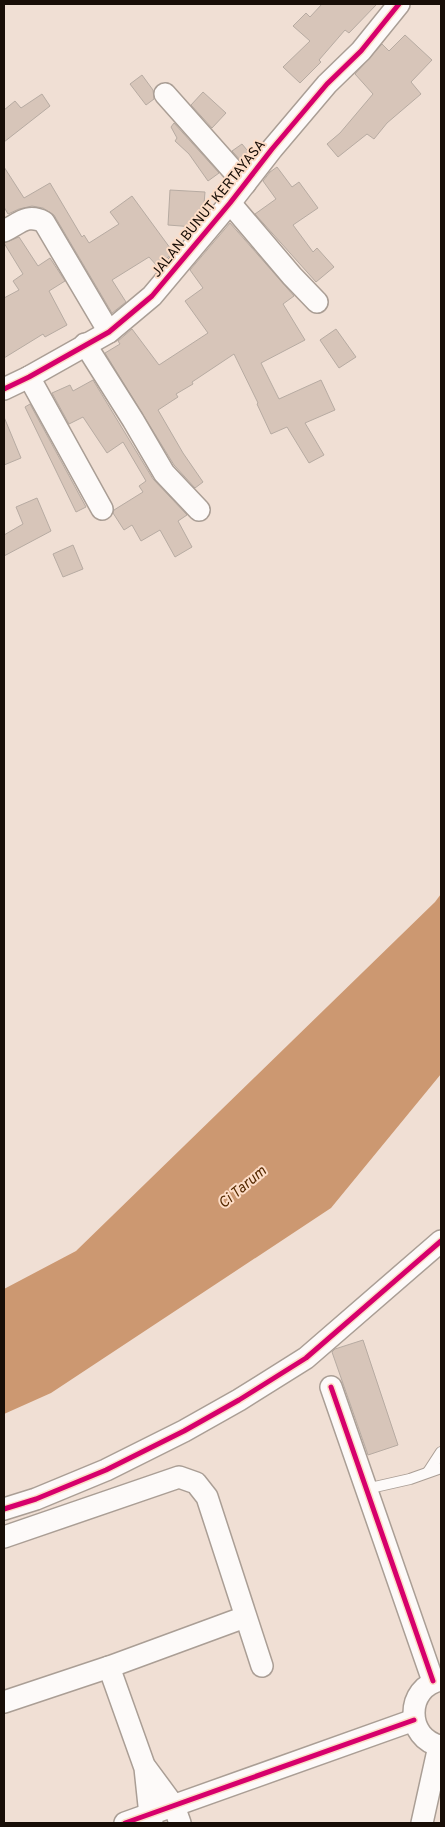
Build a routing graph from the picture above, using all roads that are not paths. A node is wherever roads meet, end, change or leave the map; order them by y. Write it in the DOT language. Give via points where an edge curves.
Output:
graph roads {
  1 [pos="399,4"];
  2 [pos="165,94"];
  3 [pos="245,184"];
  4 [pos="230,203"];
  5 [pos="4,231"];
  6 [pos="317,302"];
  7 [pos="109,332"];
  8 [pos="85,344"];
  9 [pos="29,377"];
  10 [pos="4,389"];
  11 [pos="102,509"];
  12 [pos="199,510"];
  13 [pos="441,1241"];
  14 [pos="331,1388"];
  15 [pos="441,1452"];
  16 [pos="441,1468"];
  17 [pos="428,1472"];
  18 [pos="366,1490"];
  19 [pos="4,1509"];
  20 [pos="4,1537"];
  21 [pos="245,1617"];
  22 [pos="262,1666"];
  23 [pos="109,1667"];
  24 [pos="437,1681"];
  25 [pos="4,1702"];
  26 [pos="414,1720"];
  27 [pos="440,1746"];
  28 [pos="146,1768"];
  29 [pos="177,1815"];
  30 [pos="151,1819"];
  31 [pos="125,1823"];
  32 [pos="422,1823"];
  1 -- 3 [label="street, JALAN BUNUT KERTAYASA"];
  2 -- 3 [label="street"];
  3 -- 4 [label="street, JALAN BUNUT KERTAYASA"];
  4 -- 6 [label="street"];
  4 -- 7 [label="street, JALAN BUNUT KERTAYASA" via="152,296"];
  5 -- 7 [label="street" via="30,217 44,222"];
  7 -- 8 [label="street, JALAN BUNUT KERTAYASA"];
  8 -- 9 [label="street, JALAN BUNUT KERTAYASA"];
  8 -- 12 [label="street" via="164,473"];
  9 -- 10 [label="street, JALAN BUNUT KERTAYASA"];
  9 -- 11 [label="street"];
  13 -- 19 [label="street" via="306,1358 239,1400 106,1470"];
  14 -- 18 [label="street"];
  15 -- 17 [label="lane"];
  16 -- 17 [label="lane"];
  17 -- 18 [label="lane"];
  18 -- 24 [label="street"];
  20 -- 21 [label="street" via="179,1477 196,1482 207,1497"];
  21 -- 22 [label="street"];
  21 -- 23 [label="street"];
  23 -- 25 [label="street"];
  23 -- 28 [label="street"];
  24 -- 26 [label="street" via="420,1692 414,1705"];
  26 -- 27 [label="street" via="419,1732"];
  26 -- 29 [label="street"];
  27 -- 32 [label="street"];
  28 -- 29 [label="street"];
  28 -- 30 [label="street"];
  29 -- 30 [label="street"];
  30 -- 31 [label="street"];
}
